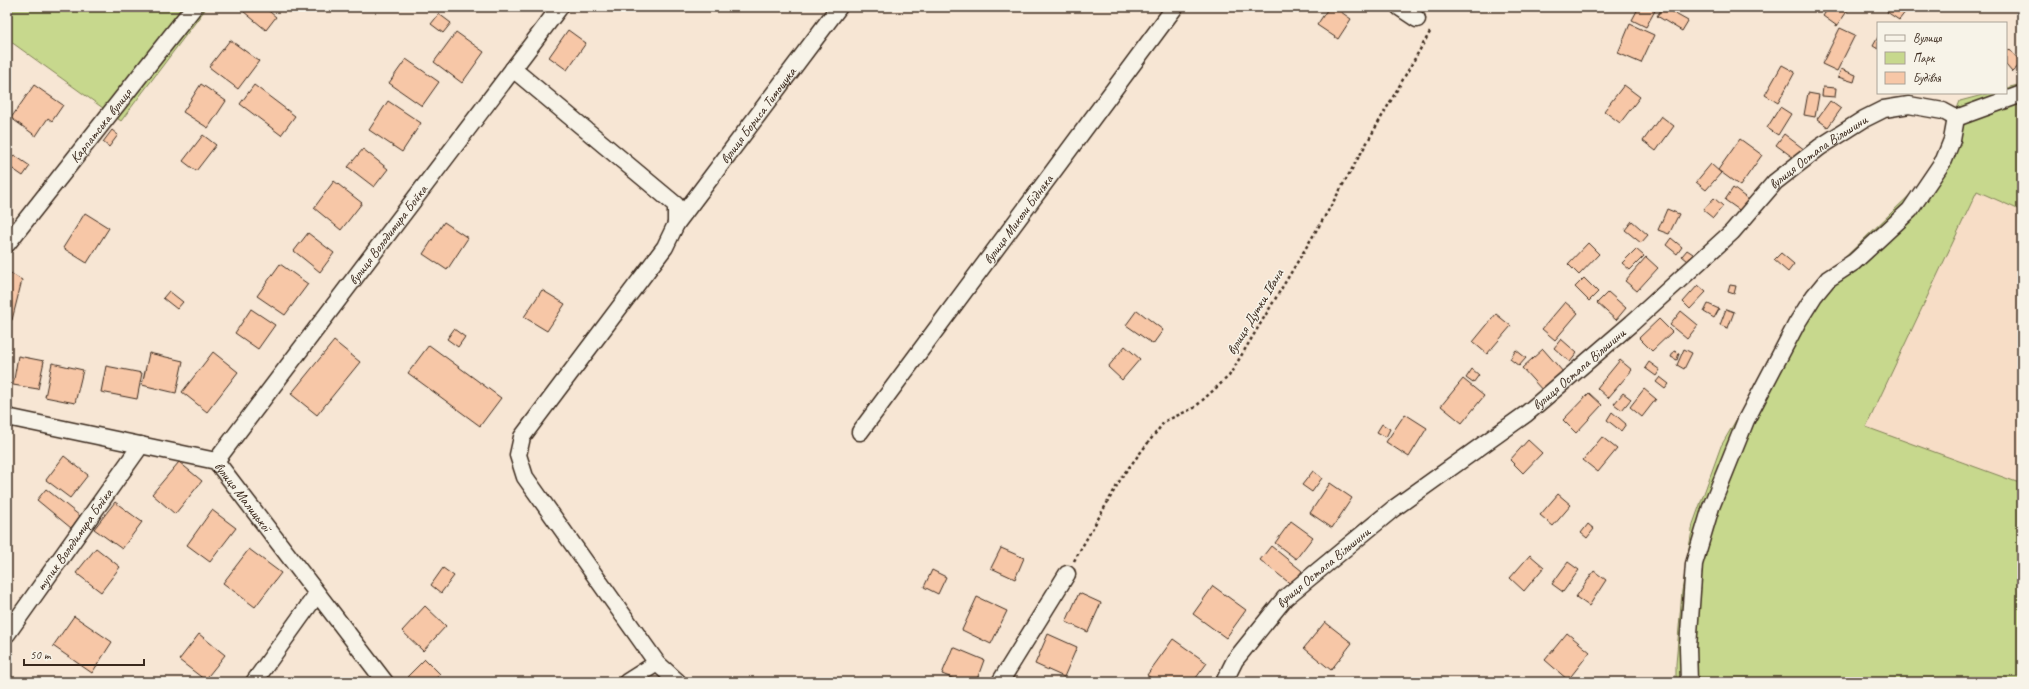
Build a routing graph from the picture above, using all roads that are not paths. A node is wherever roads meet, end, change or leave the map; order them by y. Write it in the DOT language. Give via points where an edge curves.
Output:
graph roads {
  1 [pos="194,7"];
  2 [pos="560,7"];
  3 [pos="839,7"];
  4 [pos="1175,7"];
  5 [pos="1399,7"];
  6 [pos="1417,19"];
  7 [pos="513,69"];
  8 [pos="2022,94"];
  9 [pos="1956,118"];
  10 [pos="676,224"];
  11 [pos="7,244"];
  12 [pos="7,417"];
  13 [pos="860,432"];
  14 [pos="141,445"];
  15 [pos="216,461"];
  16 [pos="1067,574"];
  17 [pos="317,594"];
  18 [pos="7,634"];
  19 [pos="656,663"];
  20 [pos="254,682"];
  21 [pos="385,682"];
  22 [pos="628,682"];
  23 [pos="678,682"];
  24 [pos="1000,682"];
  25 [pos="1224,682"];
  26 [pos="1689,682"];
  1 -- 11 [label="street, Карпатська вулиця"];
  2 -- 7 [label="street, вулиця Володимира Бойка"];
  3 -- 10 [label="street, вулиця Бориса Тимощука"];
  4 -- 13 [label="street, вулиця Миколи Бідняка"];
  5 -- 6 [label="street"];
  7 -- 10 [label="street" via="676,205"];
  7 -- 15 [label="street, вулиця Володимира Бойка"];
  8 -- 9 [label="street"];
  9 -- 25 [label="street, вулиця Остапа Вільшини" via="1943,111 1909,105 1884,109 1820,147 1775,182 1732,232 1526,414 1393,509 1285,598 1235,660"];
  9 -- 26 [label="street" via="1952,140 1944,160 1910,210 1854,262 1828,279 1814,296 1797,322 1746,420 1711,507 1694,564 1688,646"];
  10 -- 19 [label="street, вулиця Бориса Тимощука" via="665,247 522,437 518,455 525,477"];
  12 -- 14 [label="street, вулиця Малицької"];
  14 -- 15 [label="street, вулиця Малицької"];
  14 -- 18 [label="street, тупик Володимира Бойка"];
  15 -- 17 [label="street, вулиця Малицької"];
  16 -- 24 [label="street"];
  17 -- 20 [label="street"];
  17 -- 21 [label="street, вулиця Малицької"];
  19 -- 22 [label="street"];
  19 -- 23 [label="street, вулиця Бориса Тимощука"];
}
